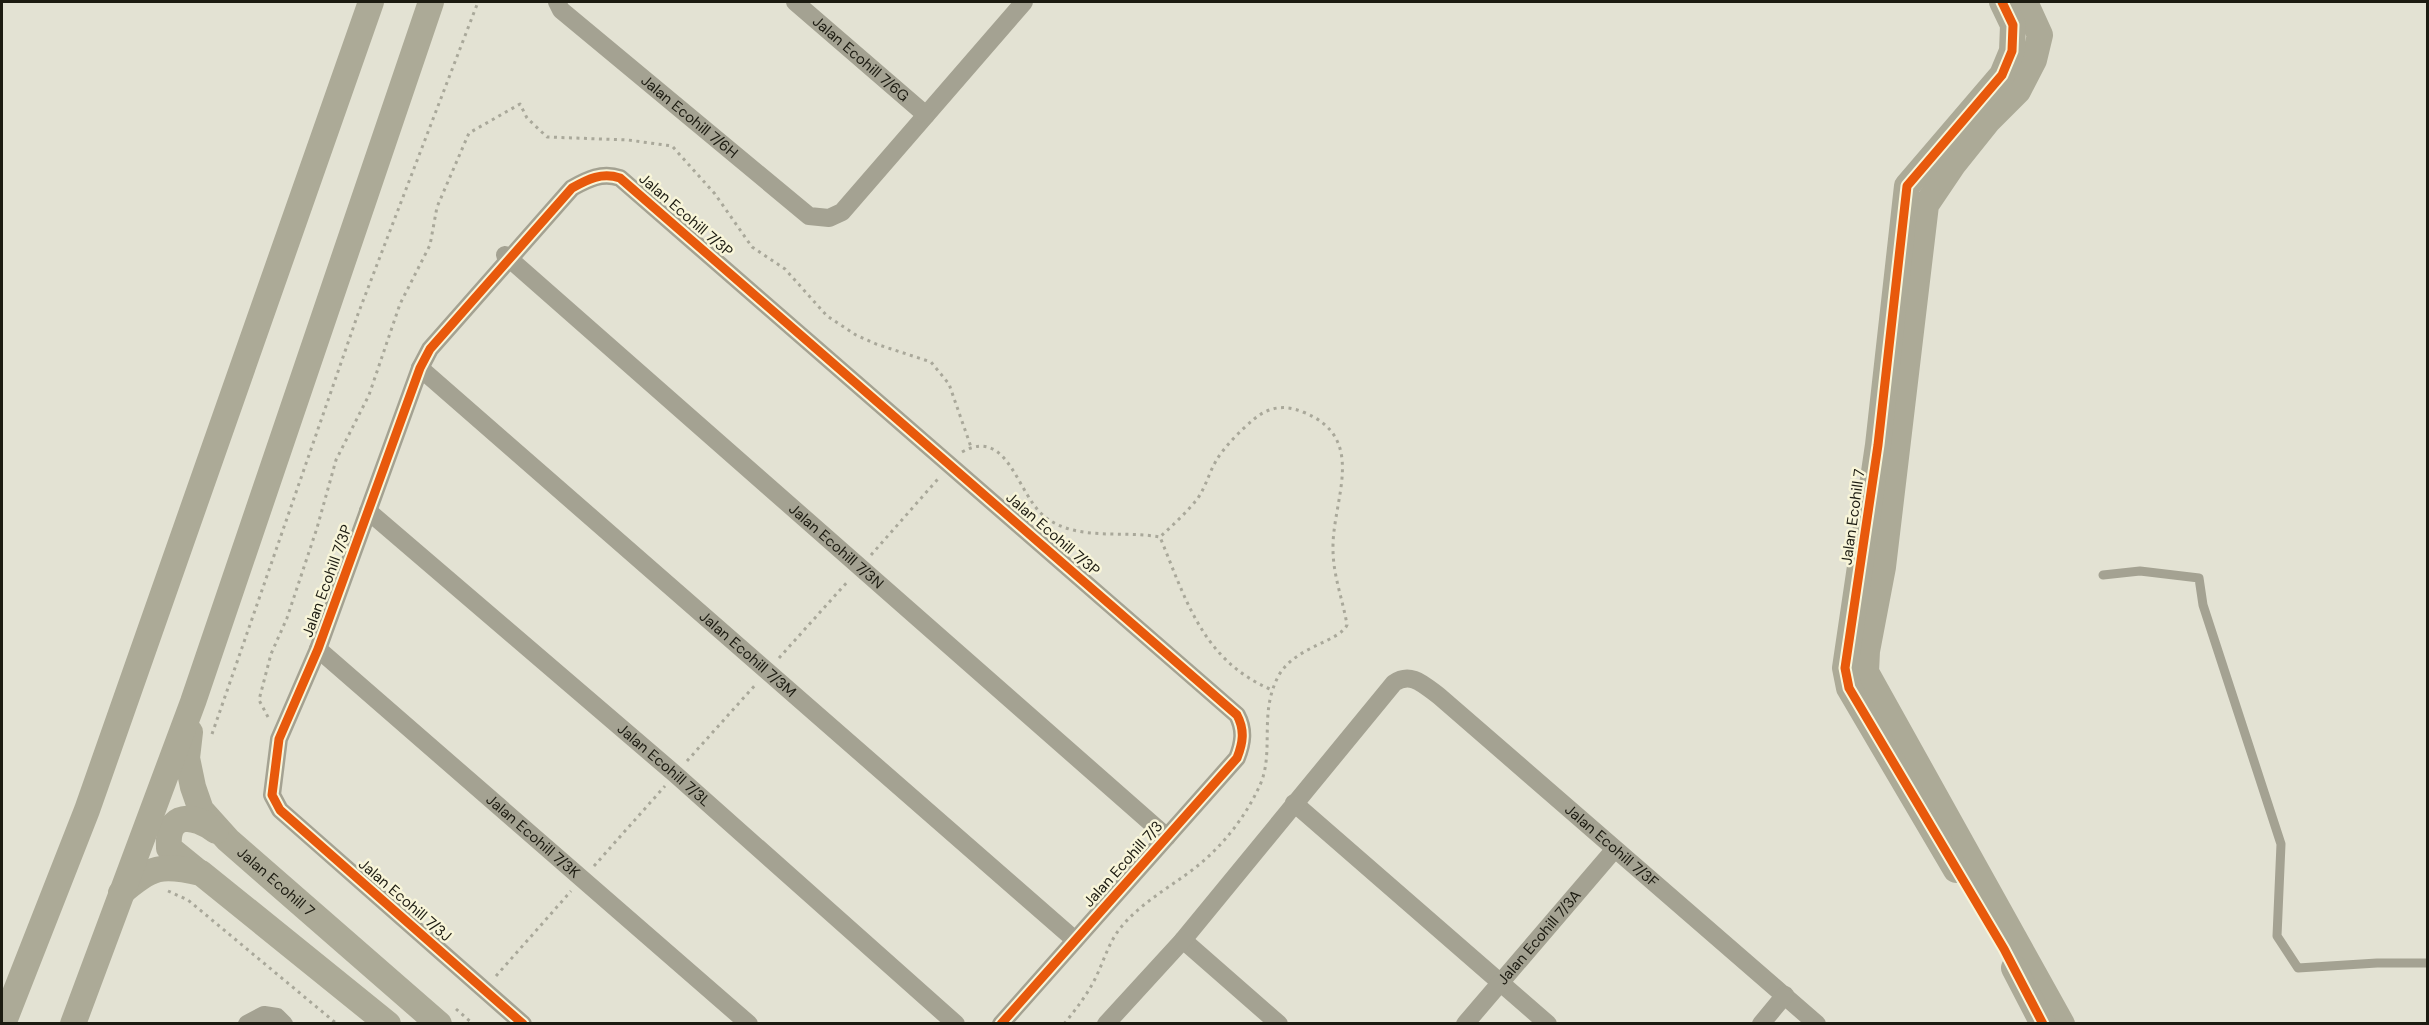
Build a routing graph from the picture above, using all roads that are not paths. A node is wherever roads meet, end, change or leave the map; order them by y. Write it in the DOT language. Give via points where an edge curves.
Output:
graph roads {
  1 [pos="371,2"];
  2 [pos="431,2"];
  3 [pos="557,2"];
  4 [pos="795,2"];
  5 [pos="1024,2"];
  6 [pos="2002,2"];
  7 [pos="2025,2"];
  8 [pos="926,116"];
  9 [pos="507,257"];
  10 [pos="420,368"];
  11 [pos="368,511"];
  12 [pos="2103,575"];
  13 [pos="318,650"];
  14 [pos="194,702"];
  15 [pos="1237,715"];
  16 [pos="272,795"];
  17 [pos="1294,803"];
  18 [pos="1167,837"];
  19 [pos="228,840"];
  20 [pos="1614,850"];
  21 [pos="201,873"];
  22 [pos="120,894"];
  23 [pos="1183,939"];
  24 [pos="1075,940"];
  25 [pos="2427,963"];
  26 [pos="1500,982"];
  27 [pos="1785,995"];
  28 [pos="3,1023"];
  29 [pos="73,1023"];
  30 [pos="247,1023"];
  31 [pos="284,1023"];
  32 [pos="388,1023"];
  33 [pos="439,1023"];
  34 [pos="523,1023"];
  35 [pos="749,1023"];
  36 [pos="956,1023"];
  37 [pos="1001,1023"];
  38 [pos="1106,1023"];
  39 [pos="1279,1023"];
  40 [pos="1465,1023"];
  41 [pos="1548,1023"];
  42 [pos="1761,1023"];
  43 [pos="1817,1023"];
  44 [pos="2043,1023"];
  45 [pos="2062,1023"];
  1 -- 28 [label="street" via="87,810"];
  2 -- 14 [label="street"];
  3 -- 8 [label="street, Jalan Ecohill 7/6H" via="561,10 810,216 829,218 842,212"];
  4 -- 8 [label="street, Jalan Ecohill 7/6G"];
  5 -- 8 [label="street"];
  6 -- 44 [label="street, Jalan Ecohill 7" via="2013,25 2012,51 2002,75 1907,186 1878,445 1845,668 1849,688"];
  7 -- 45 [label="street" via="2040,35 2034,60 2018,91 1967,147 1926,206 1883,567 1866,672"];
  9 -- 10 [label="street, Jalan Ecohill 7/3P" via="435,342"];
  9 -- 15 [label="street, Jalan Ecohill 7/3P" via="572,188 609,174 620,178"];
  9 -- 18 [label="street, Jalan Ecohill 7/3N"];
  10 -- 11 [label="street, Jalan Ecohill 7/3P"];
  10 -- 24 [label="street, Jalan Ecohill 7/3M"];
  11 -- 13 [label="street, Jalan Ecohill 7/3P"];
  11 -- 36 [label="street, Jalan Ecohill 7/3L" via="675,774"];
  12 -- 25 [label="lane" via="2140,571 2199,578 2203,605 2281,844 2277,936 2298,968"];
  13 -- 16 [label="street, Jalan Ecohill 7/3P" via="279,739"];
  13 -- 35 [label="street, Jalan Ecohill 7/3K"];
  14 -- 19 [label="street, Jalan Ecohill 7" via="187,758 193,787 201,810"];
  14 -- 22 [label="street"];
  15 -- 18 [label="street, Jalan Ecohill 7/3" via="1243,733 1237,758"];
  16 -- 34 [label="street, Jalan Ecohill 7/3J" via="280,810"];
  17 -- 20 [label="street, Jalan Ecohill 7/3F" via="1394,683 1410,676 1439,696"];
  17 -- 23 [label="street"];
  17 -- 26 [label="street"];
  18 -- 24 [label="street, Jalan Ecohill 7/3"];
  19 -- 21 [label="street" via="192,818 183,818 174,825 168,837 169,848"];
  19 -- 33 [label="street, Jalan Ecohill 7"];
  20 -- 26 [label="street, Jalan Ecohill 7/3A"];
  20 -- 27 [label="street, Jalan Ecohill 7/3F"];
  21 -- 22 [label="street" via="174,867 155,868"];
  21 -- 32 [label="street"];
  22 -- 29 [label="street"];
  23 -- 38 [label="street"];
  23 -- 39 [label="street"];
  24 -- 37 [label="street, Jalan Ecohill 7/3"];
  26 -- 40 [label="street, Jalan Ecohill 7/3A"];
  26 -- 41 [label="street"];
  27 -- 42 [label="street"];
  27 -- 43 [label="street, Jalan Ecohill 7/3F"];
  30 -- 31 [label="street" via="264,1015"];
}
